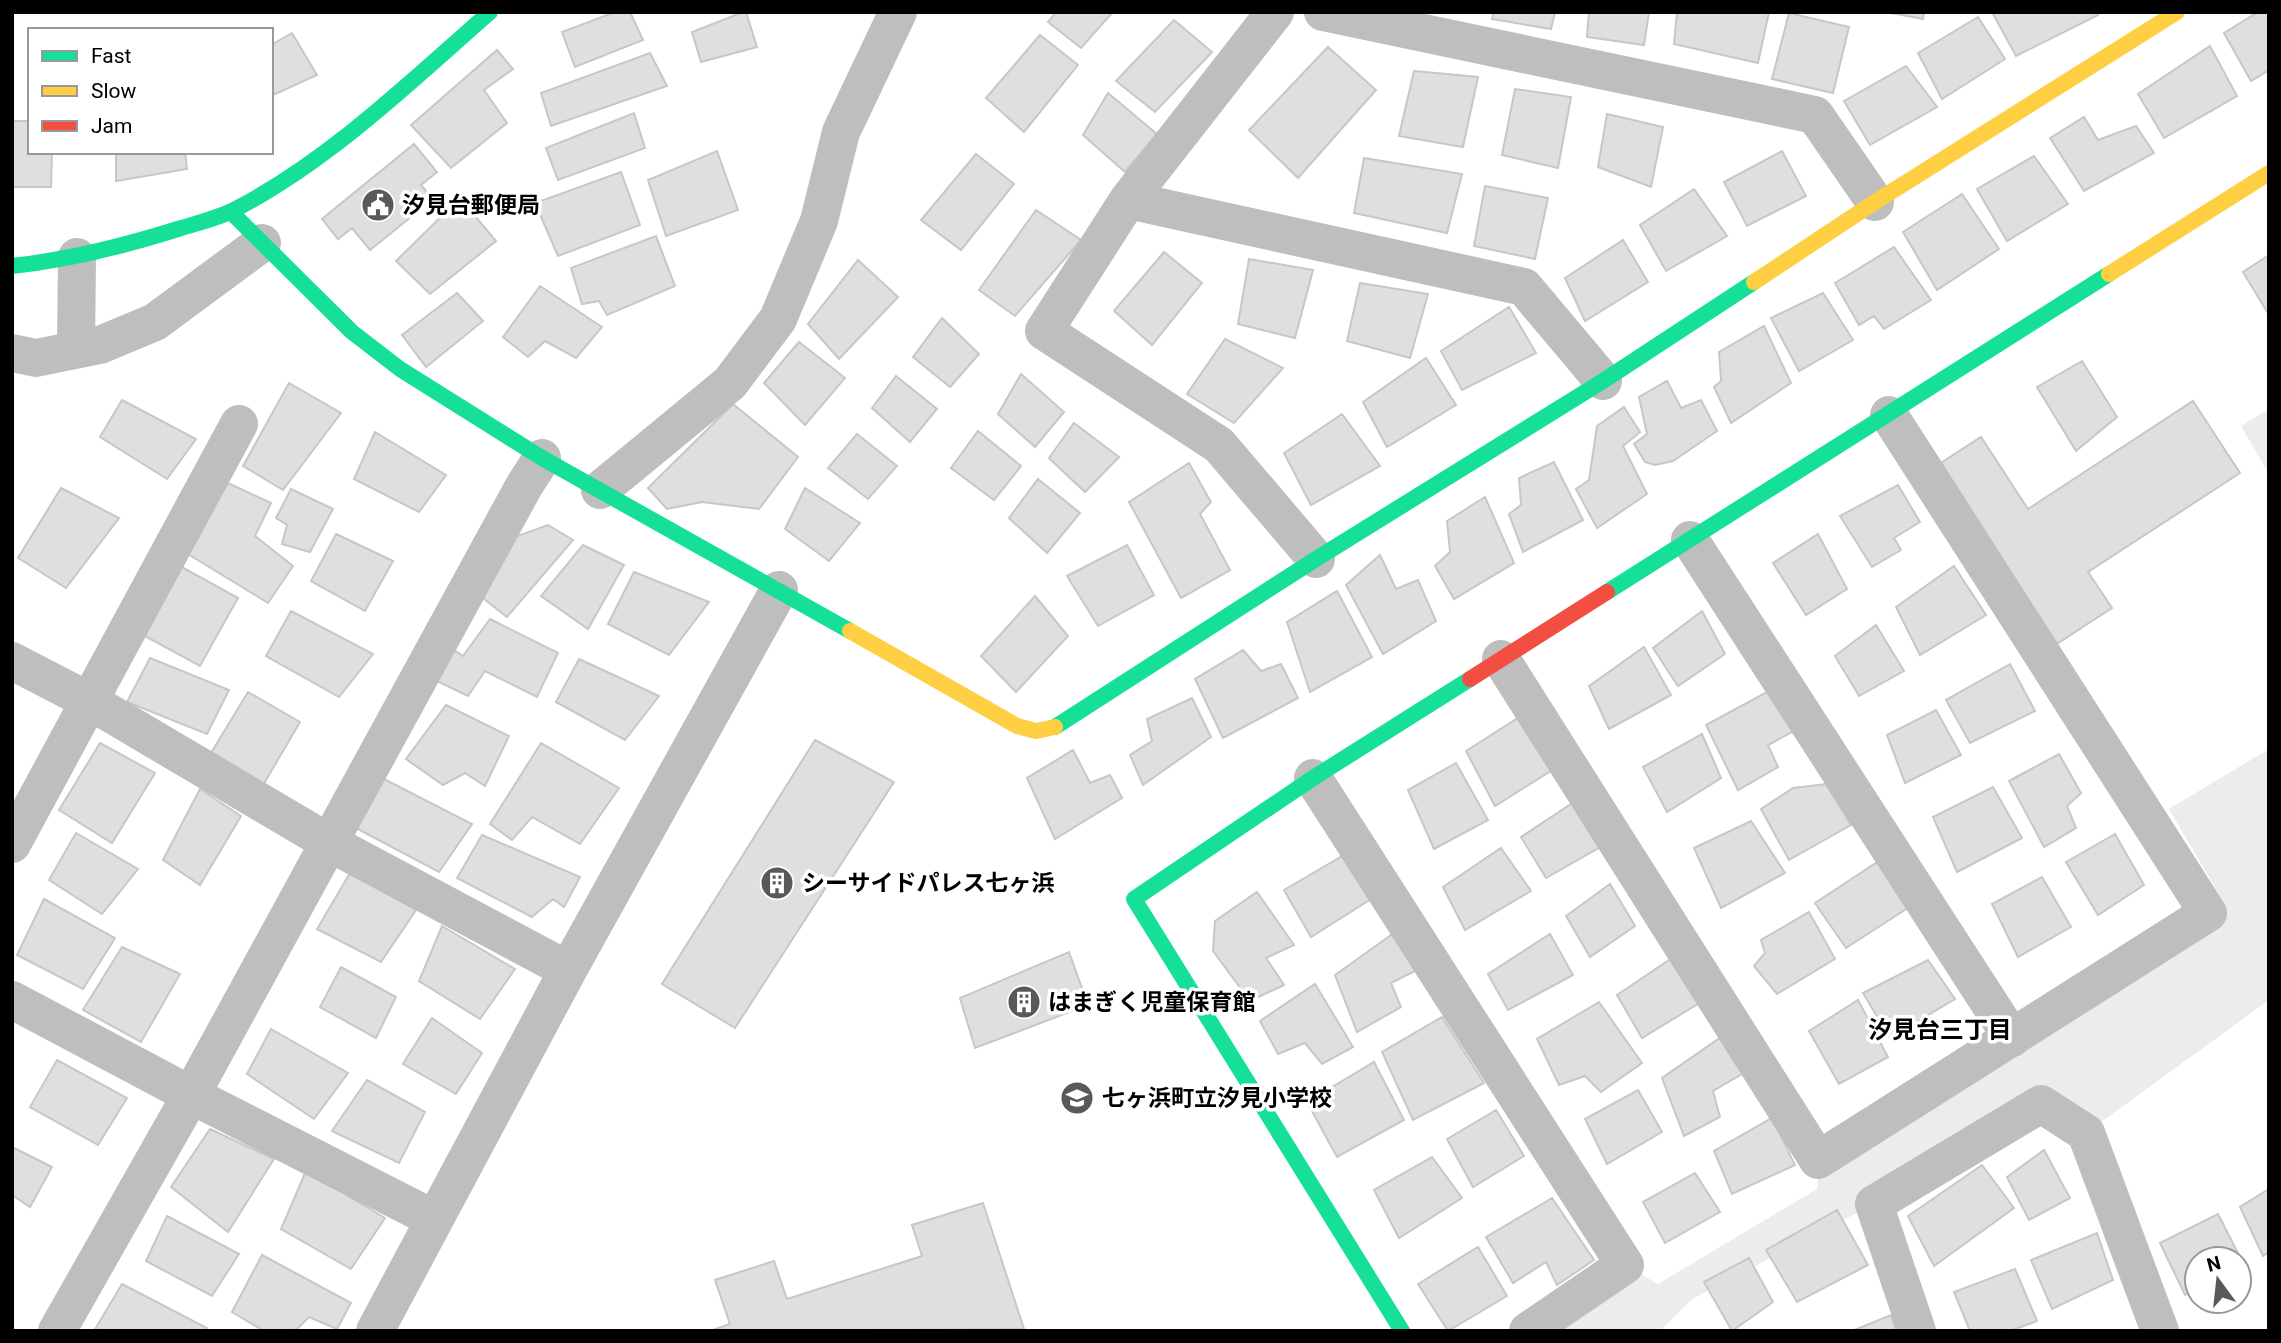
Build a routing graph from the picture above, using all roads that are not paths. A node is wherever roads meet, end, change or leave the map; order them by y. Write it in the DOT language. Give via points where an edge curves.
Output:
graph roads {
  1 [pos="491,12"];
  2 [pos="898,12"];
  3 [pos="1275,12"];
  4 [pos="1323,12"];
  5 [pos="2177,12"];
  6 [pos="2138,22"];
  7 [pos="2269,173"];
  8 [pos="1128,200"];
  9 [pos="1875,202"];
  10 [pos="232,212"];
  11 [pos="262,243"];
  12 [pos="77,257"];
  13 [pos="12,266"];
  14 [pos="76,349"];
  15 [pos="12,353"];
  16 [pos="1603,381"];
  17 [pos="1889,415"];
  18 [pos="239,424"];
  19 [pos="542,458"];
  20 [pos="600,490"];
  21 [pos="1690,540"];
  22 [pos="1316,559"];
  23 [pos="779,590"];
  24 [pos="1501,659"];
  25 [pos="12,661"];
  26 [pos="91,702"];
  27 [pos="1313,778"];
  28 [pos="328,842"];
  29 [pos="12,844"];
  30 [pos="568,970"];
  31 [pos="12,1000"];
  32 [pos="2012,1038"];
  33 [pos="191,1095"];
  34 [pos="434,1219"];
  35 [pos="57,1331"];
  36 [pos="375,1331"];
  37 [pos="1402,1331"];
  38 [pos="1528,1331"];
  39 [pos="1917,1331"];
  40 [pos="2160,1331"];
  1 -- 10 [label="street" via="348,136"];
  2 -- 20 [label="street" via="841,132 819,221 778,319 730,383"];
  3 -- 8 [label="street"];
  4 -- 9 [label="street" via="1815,115"];
  5 -- 6 [label="street"];
  6 -- 9 [label="street"];
  7 -- 17 [label="street"];
  8 -- 16 [label="street" via="1524,287"];
  8 -- 22 [label="street" via="1044,331 1219,445"];
  9 -- 16 [label="street"];
  10 -- 11 [label="street"];
  10 -- 12 [label="street"];
  11 -- 14 [label="street" via="155,322 100,345"];
  11 -- 19 [label="street" via="352,332 400,369"];
  12 -- 13 [label="street"];
  12 -- 14 [label="street"];
  14 -- 15 [label="street" via="36,358"];
  16 -- 22 [label="street"];
  17 -- 21 [label="street"];
  17 -- 32 [label="street" via="2208,914"];
  18 -- 26 [label="street"];
  19 -- 20 [label="street"];
  19 -- 28 [label="street"];
  20 -- 23 [label="street"];
  21 -- 24 [label="street"];
  21 -- 32 [label="street"];
  22 -- 23 [label="street" via="1051,729 1038,733 997,716"];
  23 -- 30 [label="street"];
  24 -- 27 [label="street"];
  24 -- 32 [label="street" via="1818,1160"];
  25 -- 26 [label="street"];
  26 -- 28 [label="street"];
  26 -- 29 [label="street"];
  27 -- 37 [label="street" via="1134,899"];
  27 -- 38 [label="street" via="1625,1265"];
  28 -- 30 [label="street"];
  28 -- 33 [label="street"];
  30 -- 34 [label="street"];
  31 -- 33 [label="street"];
  33 -- 34 [label="street"];
  33 -- 35 [label="street"];
  34 -- 36 [label="street"];
  39 -- 40 [label="street" via="1874,1204 2041,1104 2086,1133"];
}
